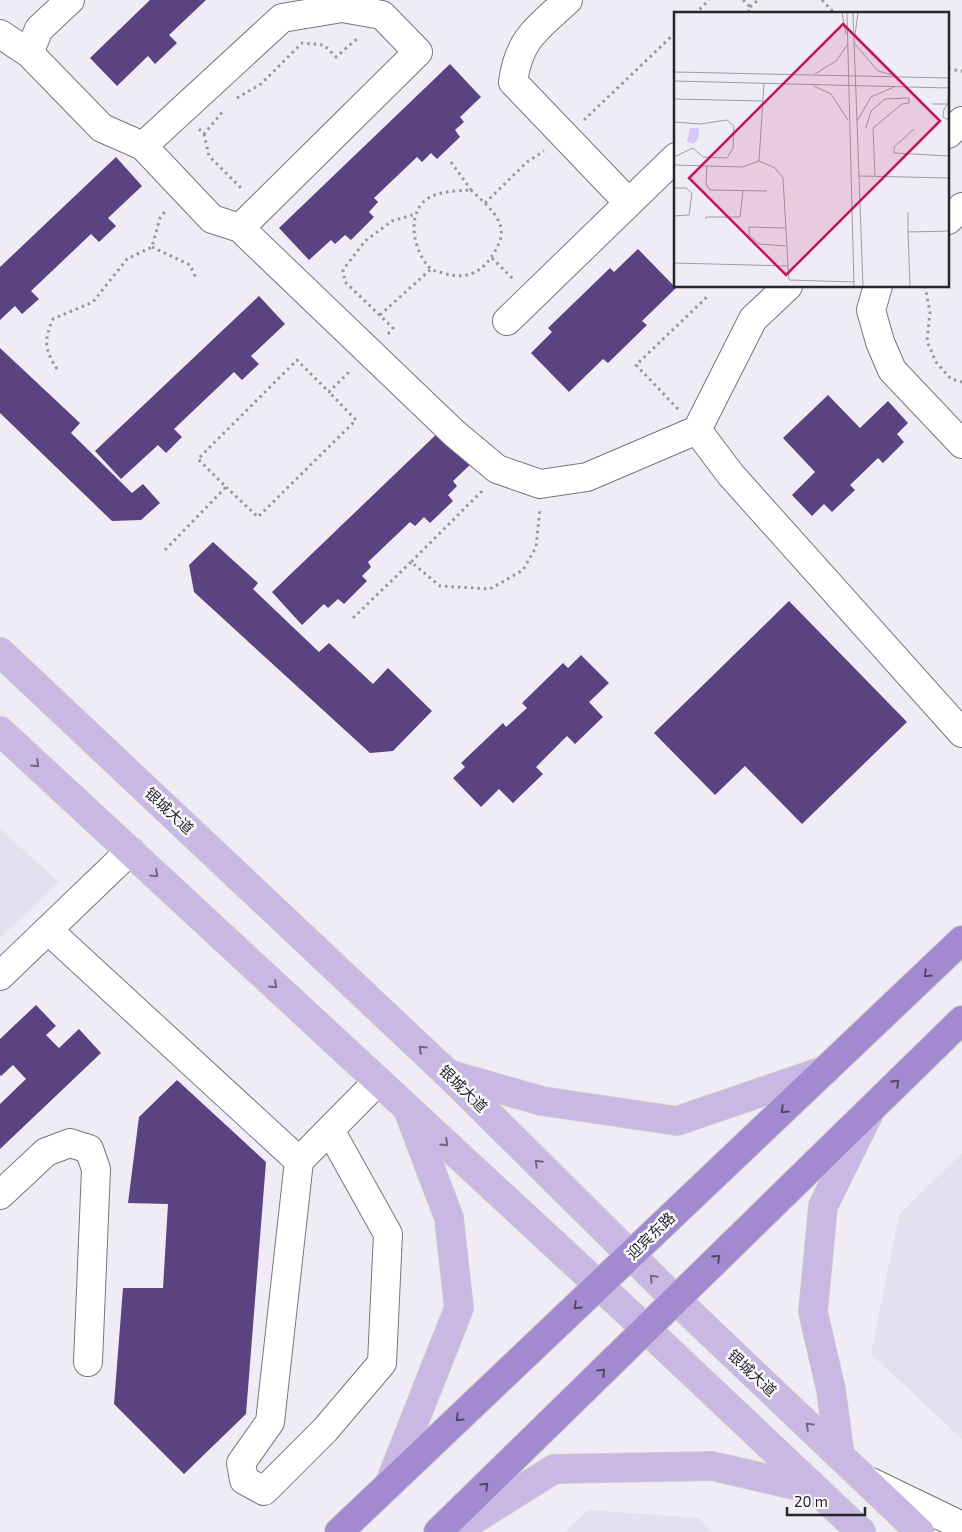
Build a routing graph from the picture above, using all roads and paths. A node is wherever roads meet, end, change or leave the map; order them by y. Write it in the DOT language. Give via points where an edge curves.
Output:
graph roads {
  1 [pos="70,0"];
  2 [pos="568,0"];
  3 [pos="709,0"];
  4 [pos="743,0"];
  5 [pos="758,0"];
  6 [pos="822,0"];
  7 [pos="750,7"];
  8 [pos="697,12"];
  9 [pos="749,12"];
  10 [pos="833,12"];
  11 [pos="382,15"];
  12 [pos="0,34"];
  13 [pos="29,53"];
  14 [pos="232,100"];
  15 [pos="227,107"];
  16 [pos="182,110"];
  17 [pos="962,121"];
  18 [pos="950,132"];
  19 [pos="204,134"];
  20 [pos="143,146"];
  21 [pos="674,159"];
  22 [pos="451,162"];
  23 [pos="183,189"];
  24 [pos="471,190"];
  25 [pos="628,202"];
  26 [pos="261,207"];
  27 [pos="962,207"];
  28 [pos="416,214"];
  29 [pos="950,218"];
  30 [pos="240,228"];
  31 [pos="152,247"];
  32 [pos="431,269"];
  33 [pos="196,278"];
  34 [pos="786,288"];
  35 [pos="877,288"];
  36 [pos="925,288"];
  37 [pos="709,295"];
  38 [pos="380,315"];
  39 [pos="507,321"];
  40 [pos="370,352"];
  41 [pos="56,369"];
  42 [pos="962,382"];
  43 [pos="329,392"];
  44 [pos="697,430"];
  45 [pos="962,444"];
  46 [pos="503,471"];
  47 [pos="540,484"];
  48 [pos="226,487"];
  49 [pos="165,550"];
  50 [pos="411,562"];
  51 [pos="353,618"];
  52 [pos="0,652"];
  53 [pos="0,731"];
  54 [pos="962,733"];
  55 [pos="130,851"];
  56 [pos="48,930"];
  57 [pos="962,940"];
  58 [pos="0,976"];
  59 [pos="962,1020"];
  60 [pos="826,1070"];
  61 [pos="448,1074"];
  62 [pos="378,1081"];
  63 [pos="873,1105"];
  64 [pos="408,1109"];
  65 [pos="330,1130"];
  66 [pos="299,1160"];
  67 [pos="0,1195"];
  68 [pos="631,1255"];
  69 [pos="599,1285"];
  70 [pos="675,1299"];
  71 [pos="646,1329"];
  72 [pos="88,1362"];
  73 [pos="840,1456"];
  74 [pos="866,1480"];
  75 [pos="389,1485"];
  76 [pos="823,1496"];
  77 [pos="962,1526"];
  78 [pos="340,1532"];
  79 [pos="438,1532"];
  80 [pos="454,1532"];
  81 [pos="845,1532"];
  82 [pos="861,1532"];
  83 [pos="920,1532"];
  1 -- 13 [label="street" via="39,29"];
  2 -- 25 [label="street" via="526,39 516,62 513,82"];
  3 -- 8 [label="path"];
  4 -- 7 [label="path"];
  5 -- 7 [label="path"];
  6 -- 10 [label="path"];
  7 -- 9 [label="path"];
  11 -- 14 [label="path" via="336,57 324,45 302,43 261,84"];
  11 -- 16 [label="street" via="342,8 282,18"];
  11 -- 26 [label="street" via="418,52"];
  12 -- 13 [label="street"];
  13 -- 20 [label="street" via="102,128"];
  15 -- 19 [label="path"];
  16 -- 19 [label="path"];
  16 -- 20 [label="street"];
  17 -- 18 [label="street"];
  19 -- 26 [label="path" via="209,156"];
  20 -- 23 [label="street"];
  21 -- 25 [label="street"];
  22 -- 24 [label="path"];
  23 -- 30 [label="street" via="212,219"];
  23 -- 31 [label="path" via="160,218"];
  24 -- 28 [label="path" via="429,198"];
  24 -- 32 [label="path" via="496,215 502,237 492,258 476,272 456,278"];
  25 -- 39 [label="street"];
  26 -- 30 [label="street"];
  27 -- 29 [label="street"];
  28 -- 32 [label="path" via="414,232 418,252"];
  28 -- 38 [label="path" via="392,221 366,242 343,270 345,282"];
  30 -- 40 [label="street"];
  31 -- 33 [label="path" via="190,265"];
  31 -- 41 [label="path" via="127,259 93,302 53,319 46,336 48,355"];
  32 -- 38 [label="path"];
  34 -- 44 [label="street" via="753,319"];
  35 -- 45 [label="street" via="871,310 892,370"];
  36 -- 42 [label="path" via="930,312 927,341 936,362 951,379"];
  37 -- 44 [label="path" via="636,365"];
  38 -- 40 [label="path" via="393,328"];
  40 -- 43 [label="path"];
  40 -- 46 [label="street" via="454,433"];
  43 -- 48 [label="path" via="356,420 258,517"];
  43 -- 48 [label="path" via="297,360 198,459"];
  44 -- 47 [label="street" via="587,477"];
  44 -- 54 [label="street" via="732,475"];
  46 -- 47 [label="street"];
  46 -- 50 [label="path"];
  47 -- 50 [label="path" via="536,547 523,570 490,589 440,586"];
  48 -- 49 [label="path"];
  50 -- 51 [label="path"];
  61 -- 52 [label="main road, 银城大道, one-way"];
  53 -- 55 [label="main road, one-way"];
  55 -- 56 [label="street"];
  55 -- 62 [label="main road, one-way"];
  56 -- 58 [label="street"];
  56 -- 66 [label="street"];
  57 -- 60 [label="highway, 迎宾东路, one-way"];
  63 -- 59 [label="highway, one-way"];
  60 -- 61 [label="main road" via="677,1121 542,1101"];
  60 -- 68 [label="highway, 迎宾东路, one-way"];
  68 -- 61 [label="main road, 银城大道, one-way"];
  62 -- 64 [label="main road"];
  62 -- 65 [label="street"];
  70 -- 63 [label="highway, one-way"];
  63 -- 73 [label="main road" via="823,1206 813,1312 832,1390"];
  64 -- 69 [label="main road, one-way"];
  64 -- 75 [label="main road" via="449,1218 459,1308"];
  65 -- 66 [label="street"];
  65 -- 66 [label="street" via="388,1234 382,1363 325,1430 264,1491 244,1480 241,1463 270,1422"];
  67 -- 72 [label="street" via="46,1152 70,1143 89,1149 96,1169"];
  68 -- 69 [label="highway, 迎宾东路"];
  70 -- 68 [label="main road, 银城大道, one-way"];
  69 -- 71 [label="main road"];
  69 -- 75 [label="highway, 迎宾东路, one-way"];
  70 -- 71 [label="highway"];
  73 -- 70 [label="main road, 银城大道, one-way"];
  71 -- 76 [label="main road"];
  79 -- 71 [label="highway, one-way"];
  73 -- 74 [label="main road, 银城大道"];
  74 -- 77 [label="street"];
  74 -- 83 [label="main road, 银城大道"];
  75 -- 78 [label="highway, 迎宾东路"];
  76 -- 80 [label="main road" via="712,1466 554,1469"];
  76 -- 81 [label="street"];
  76 -- 82 [label="main road"];
}
